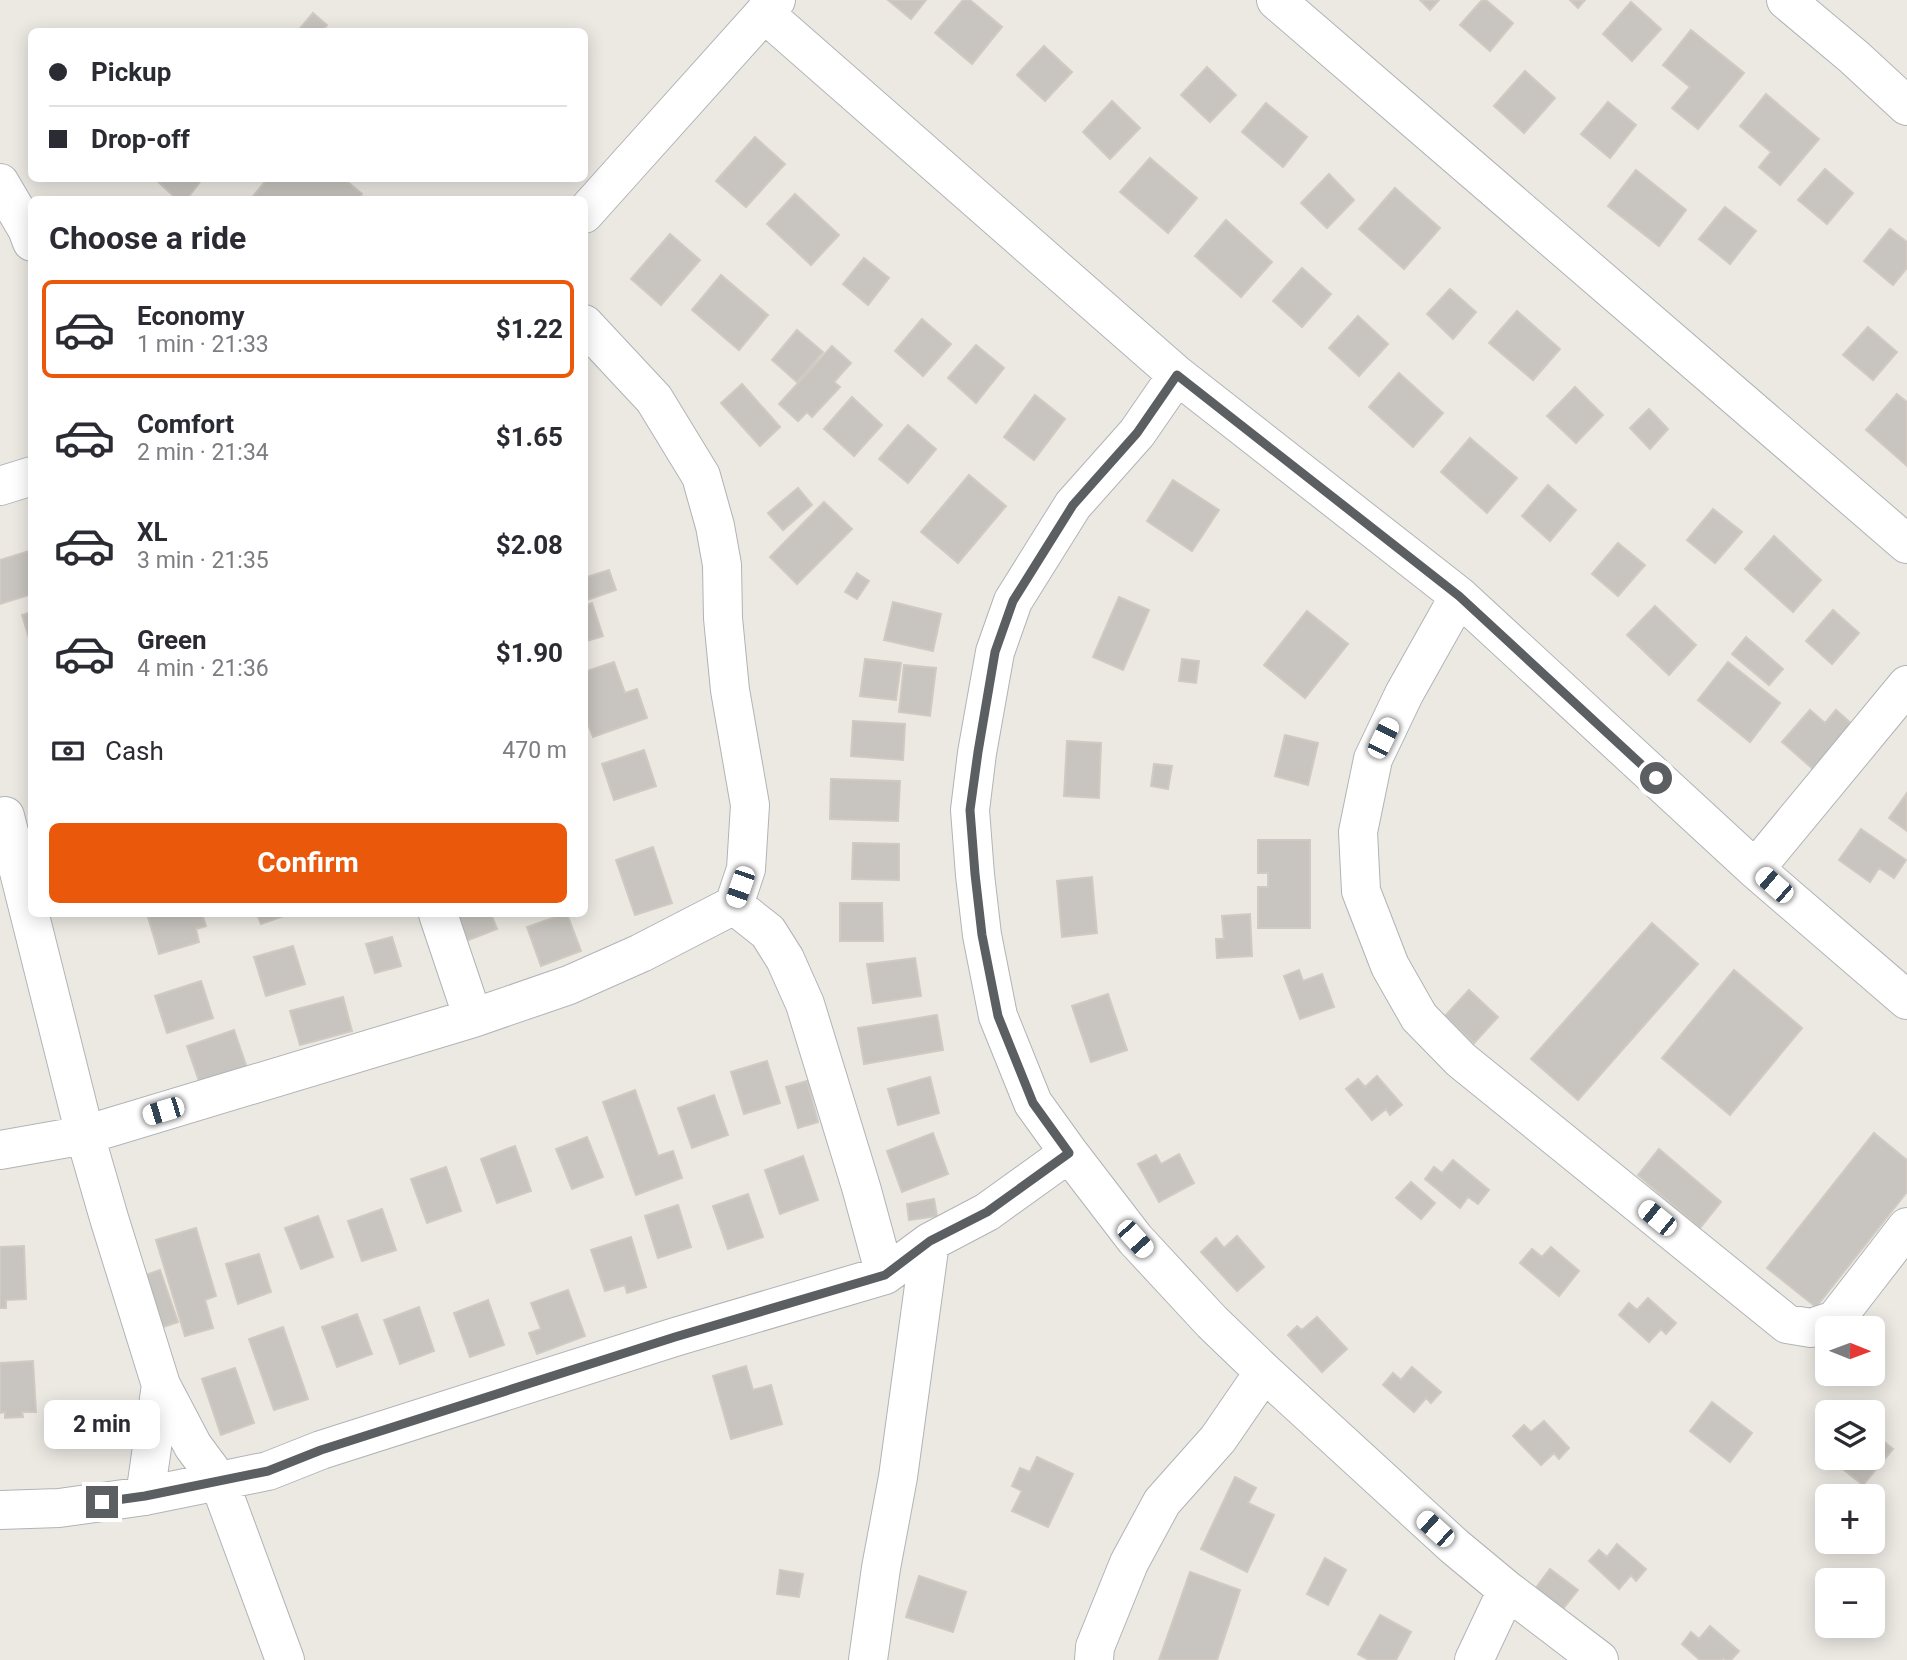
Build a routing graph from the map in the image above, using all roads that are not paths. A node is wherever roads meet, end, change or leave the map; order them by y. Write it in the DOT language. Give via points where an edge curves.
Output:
graph roads {
  1 [pos="1276,0"];
  2 [pos="1786,0"];
  3 [pos="770,6"];
  4 [pos="1907,106"];
  5 [pos="0,183"];
  6 [pos="588,210"];
  7 [pos="28,232"];
  8 [pos="588,328"];
  9 [pos="1177,375"];
  10 [pos="28,477"];
  11 [pos="0,486"];
  12 [pos="1907,544"];
  13 [pos="1459,596"];
  14 [pos="1907,685"];
  15 [pos="2,805"];
  16 [pos="1755,869"];
  17 [pos="734,905"];
  18 [pos="28,908"];
  19 [pos="30,917"];
  20 [pos="439,917"];
  21 [pos="1907,1000"];
  22 [pos="473,1018"];
  23 [pos="85,1135"];
  24 [pos="0,1150"];
  25 [pos="1069,1153"];
  26 [pos="1907,1227"];
  27 [pos="930,1241"];
  28 [pos="885,1275"];
  29 [pos="1264,1372"];
  30 [pos="160,1385"];
  31 [pos="219,1481"];
  32 [pos="145,1496"];
  33 [pos="0,1510"];
  34 [pos="1507,1590"];
  35 [pos="285,1660"];
  36 [pos="868,1660"];
  37 [pos="1094,1660"];
  38 [pos="1474,1660"];
  39 [pos="1599,1660"];
  1 -- 12 [label="street"];
  2 -- 4 [label="street"];
  3 -- 6 [label="street"];
  3 -- 9 [label="street"];
  5 -- 7 [label="street"];
  8 -- 17 [label="street" via="654,399 701,476 715,526 730,690 750,805 746,869"];
  9 -- 13 [label="street"];
  9 -- 25 [label="street" via="1137,433 1073,505 1013,601 995,652 978,752 970,810 982,935 998,1016 1033,1103"];
  10 -- 11 [label="street"];
  13 -- 16 [label="street"];
  13 -- 26 [label="street" via="1373,760 1358,832 1361,891 1390,967 1419,1017 1461,1060 1787,1324 1811,1328 1835,1320"];
  14 -- 16 [label="street"];
  15 -- 18 [label="street"];
  16 -- 21 [label="street"];
  17 -- 22 [label="street" via="569,985"];
  17 -- 28 [label="street" via="768,932 805,1003"];
  19 -- 23 [label="street"];
  20 -- 22 [label="street"];
  22 -- 23 [label="street"];
  23 -- 24 [label="street"];
  23 -- 30 [label="street"];
  25 -- 27 [label="street" via="987,1212"];
  25 -- 29 [label="street" via="1135,1239"];
  27 -- 28 [label="street"];
  27 -- 36 [label="street"];
  28 -- 31 [label="street" via="675,1337 268,1471"];
  29 -- 34 [label="street"];
  29 -- 37 [label="street" via="1217,1439 1162,1502 1129,1563"];
  30 -- 31 [label="street" via="193,1446"];
  30 -- 32 [label="street"];
  31 -- 32 [label="street"];
  31 -- 35 [label="street"];
  32 -- 33 [label="street" via="59,1508"];
  34 -- 38 [label="street"];
  34 -- 39 [label="street"];
}
